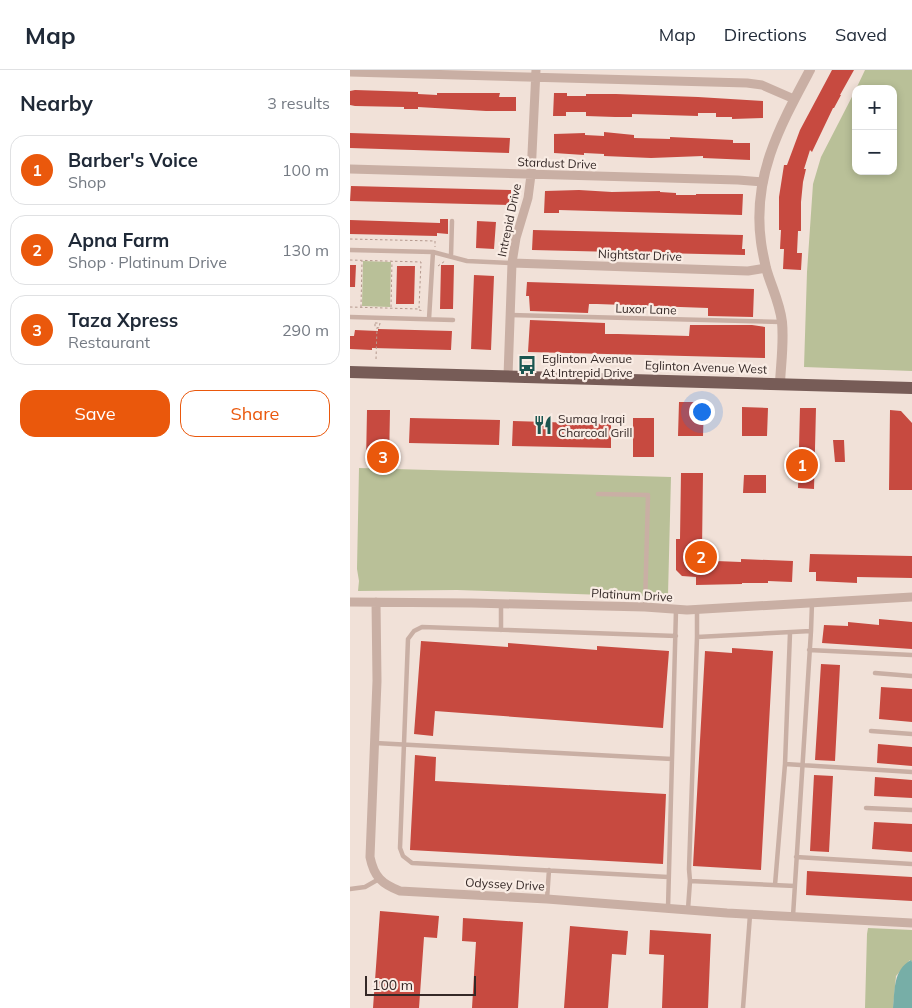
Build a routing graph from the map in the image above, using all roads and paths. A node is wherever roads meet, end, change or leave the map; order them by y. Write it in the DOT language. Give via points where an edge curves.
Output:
graph roads {
  1 [pos="810,70"];
  2 [pos="350,72"];
  3 [pos="536,74"];
  4 [pos="794,99"];
  5 [pos="350,169"];
  6 [pos="531,175"];
  7 [pos="763,182"];
  8 [pos="452,221"];
  9 [pos="350,239"];
  10 [pos="376,240"];
  11 [pos="382,240"];
  12 [pos="376,246"];
  13 [pos="381,246"];
  14 [pos="434,249"];
  15 [pos="350,250"];
  16 [pos="450,259"];
  17 [pos="350,260"];
  18 [pos="362,260"];
  19 [pos="392,261"];
  20 [pos="512,263"];
  21 [pos="766,268"];
  22 [pos="436,270"];
  23 [pos="350,307"];
  24 [pos="360,307"];
  25 [pos="391,308"];
  26 [pos="420,309"];
  27 [pos="430,311"];
  28 [pos="510,315"];
  29 [pos="350,317"];
  30 [pos="429,319"];
  31 [pos="454,320"];
  32 [pos="782,322"];
  33 [pos="377,328"];
  34 [pos="376,358"];
  35 [pos="350,372"];
  36 [pos="508,376"];
  37 [pos="780,383"];
  38 [pos="912,388"];
  39 [pos="598,494"];
  40 [pos="912,597"];
  41 [pos="350,602"];
  42 [pos="376,602"];
  43 [pos="812,603"];
  44 [pos="501,604"];
  45 [pos="645,607"];
  46 [pos="676,610"];
  47 [pos="697,610"];
  48 [pos="501,630"];
  49 [pos="811,631"];
  50 [pos="790,632"];
  51 [pos="676,636"];
  52 [pos="696,637"];
  53 [pos="810,650"];
  54 [pos="912,655"];
  55 [pos="875,673"];
  56 [pos="912,676"];
  57 [pos="871,731"];
  58 [pos="912,734"];
  59 [pos="375,743"];
  60 [pos="404,744"];
  61 [pos="672,759"];
  62 [pos="785,764"];
  63 [pos="802,765"];
  64 [pos="912,772"];
  65 [pos="866,808"];
  66 [pos="912,810"];
  67 [pos="796,857"];
  68 [pos="912,864"];
  69 [pos="549,870"];
  70 [pos="668,877"];
  71 [pos="379,879"];
  72 [pos="690,880"];
  73 [pos="775,885"];
  74 [pos="794,886"];
  75 [pos="350,889"];
  76 [pos="548,899"];
  77 [pos="668,908"];
  78 [pos="688,910"];
  79 [pos="750,914"];
  80 [pos="793,916"];
  81 [pos="912,923"];
  82 [pos="743,1008"];
  1 -- 4 [label="street"];
  2 -- 3 [label="street"];
  3 -- 4 [label="street" via="746,83 762,85"];
  3 -- 6 [label="street, Intrepid Drive"];
  4 -- 7 [label="street" via="775,139"];
  5 -- 6 [label="street, Stardust Drive"];
  6 -- 7 [label="street, Stardust Drive"];
  6 -- 20 [label="street, Intrepid Drive"];
  7 -- 21 [label="street" via="760,224"];
  8 -- 16 [label="lane"];
  9 -- 10 [label="path"];
  10 -- 11 [label="path"];
  10 -- 12 [label="path"];
  11 -- 13 [label="path"];
  11 -- 14 [label="path" via="435,241"];
  14 -- 15 [label="lane"];
  14 -- 16 [label="lane"];
  14 -- 27 [label="lane"];
  16 -- 20 [label="lane"];
  16 -- 22 [label="path"];
  17 -- 18 [label="path"];
  18 -- 19 [label="path"];
  18 -- 24 [label="path"];
  19 -- 25 [label="path"];
  19 -- 26 [label="path" via="421,262"];
  20 -- 21 [label="street, Nightstar Drive" via="748,271"];
  20 -- 28 [label="street, Intrepid Drive"];
  21 -- 32 [label="street"];
  23 -- 24 [label="path"];
  24 -- 25 [label="path"];
  25 -- 26 [label="path"];
  26 -- 27 [label="path"];
  27 -- 30 [label="lane"];
  28 -- 32 [label="lane, Luxor Lane"];
  28 -- 36 [label="street, Intrepid Drive"];
  29 -- 30 [label="lane"];
  30 -- 31 [label="lane"];
  32 -- 37 [label="street"];
  33 -- 34 [label="path"];
  35 -- 36 [label="main road, Eglinton Avenue West"];
  36 -- 37 [label="main road, Eglinton Avenue West"];
  37 -- 38 [label="main road, Eglinton Avenue West"];
  39 -- 45 [label="lane" via="648,495"];
  40 -- 43 [label="street, Platinum Drive"];
  41 -- 42 [label="street, Platinum Drive"];
  42 -- 44 [label="street, Platinum Drive"];
  42 -- 59 [label="street"];
  43 -- 47 [label="street, Platinum Drive"];
  43 -- 49 [label="lane"];
  44 -- 45 [label="street, Platinum Drive"];
  44 -- 48 [label="lane"];
  45 -- 46 [label="street, Platinum Drive"];
  46 -- 47 [label="street, Platinum Drive"];
  46 -- 51 [label="lane"];
  47 -- 52 [label="lane"];
  48 -- 51 [label="lane"];
  48 -- 60 [label="lane" via="422,627 414,631 408,639"];
  49 -- 50 [label="lane"];
  49 -- 53 [label="lane"];
  50 -- 52 [label="lane"];
  50 -- 62 [label="lane"];
  51 -- 61 [label="lane"];
  52 -- 72 [label="lane"];
  53 -- 54 [label="lane"];
  53 -- 63 [label="lane"];
  55 -- 56 [label="lane"];
  57 -- 58 [label="lane"];
  59 -- 60 [label="lane"];
  59 -- 71 [label="street" via="370,857 372,870"];
  60 -- 61 [label="lane"];
  60 -- 69 [label="lane" via="400,848 403,856 412,863"];
  61 -- 70 [label="lane"];
  62 -- 63 [label="lane"];
  62 -- 73 [label="lane"];
  63 -- 64 [label="lane"];
  63 -- 67 [label="lane"];
  65 -- 66 [label="lane"];
  67 -- 68 [label="lane"];
  67 -- 74 [label="lane"];
  69 -- 70 [label="lane"];
  69 -- 76 [label="lane"];
  70 -- 77 [label="lane"];
  71 -- 75 [label="lane" via="365,887"];
  71 -- 76 [label="street, Odyssey Drive" via="400,891"];
  72 -- 73 [label="lane"];
  72 -- 78 [label="lane"];
  73 -- 74 [label="lane"];
  74 -- 80 [label="lane"];
  76 -- 77 [label="street, Odyssey Drive"];
  77 -- 78 [label="street, Odyssey Drive"];
  78 -- 79 [label="street, Odyssey Drive"];
  79 -- 80 [label="street, Odyssey Drive"];
  79 -- 82 [label="lane"];
  80 -- 81 [label="street, Odyssey Drive"];
}
